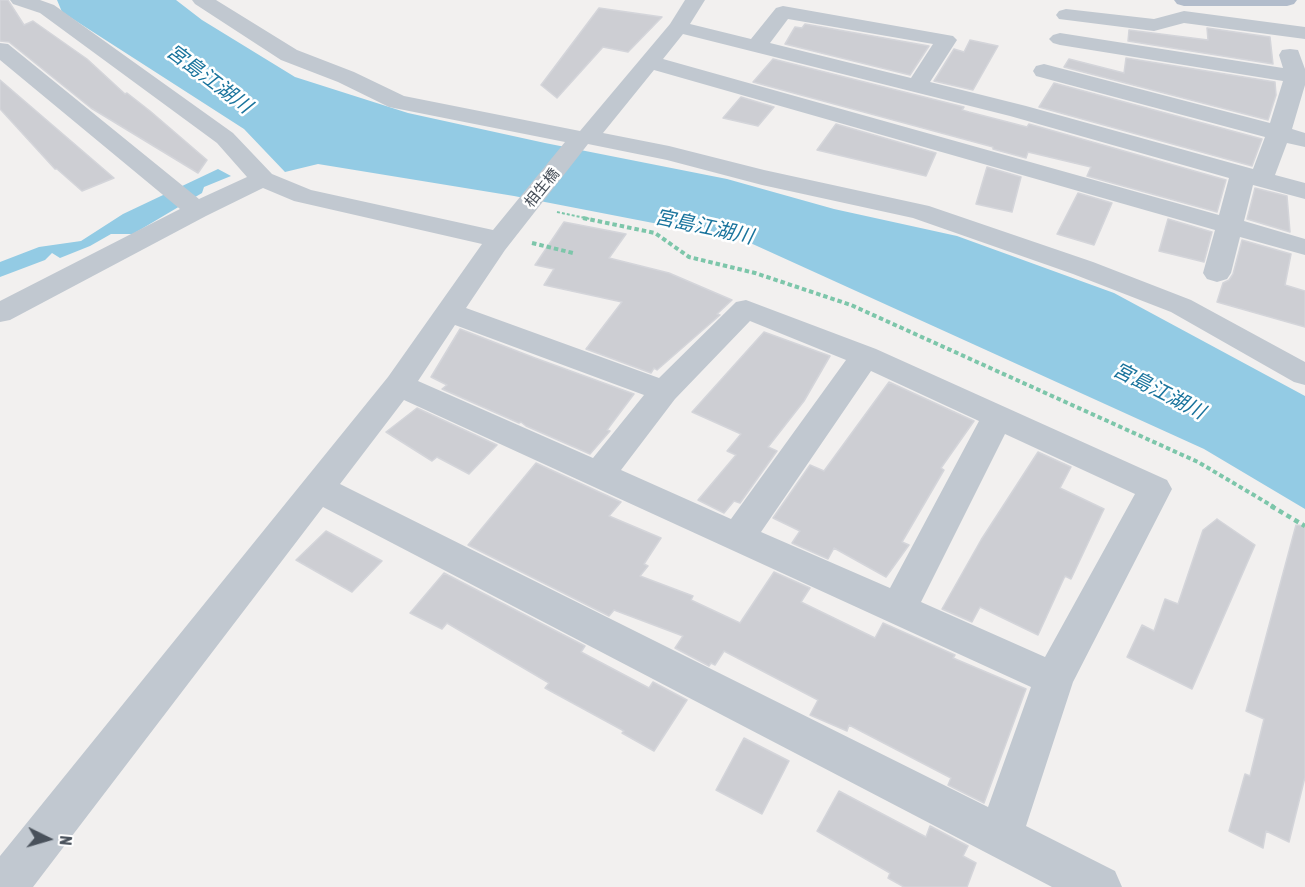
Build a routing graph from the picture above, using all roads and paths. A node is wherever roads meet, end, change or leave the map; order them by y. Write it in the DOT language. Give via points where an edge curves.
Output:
graph roads {
  1 [pos="20,0"];
  2 [pos="202,0"];
  3 [pos="695,0"];
  4 [pos="1184,0"];
  5 [pos="1264,0"];
  6 [pos="1287,0"];
  7 [pos="1066,7"];
  8 [pos="1305,17"];
  9 [pos="678,27"];
  10 [pos="1294,32"];
  11 [pos="1060,39"];
  12 [pos="756,47"];
  13 [pos="0,48"];
  14 [pos="648,62"];
  15 [pos="1300,84"];
  16 [pos="916,87"];
  17 [pos="1031,91"];
  18 [pos="1279,133"];
  19 [pos="581,140"];
  20 [pos="1305,140"];
  21 [pos="1252,176"];
  22 [pos="262,179"];
  23 [pos="1305,191"];
  24 [pos="197,210"];
  25 [pos="1229,226"];
  26 [pos="503,236"];
  27 [pos="1305,247"];
  28 [pos="573,253"];
  29 [pos="1217,273"];
  30 [pos="448,312"];
  31 [pos="0,313"];
  32 [pos="865,356"];
  33 [pos="1305,375"];
  34 [pos="399,385"];
  35 [pos="664,391"];
  36 [pos="998,416"];
  37 [pos="599,475"];
  38 [pos="317,488"];
  39 [pos="738,537"];
  40 [pos="898,609"];
  41 [pos="1054,679"];
  42 [pos="1000,836"];
  43 [pos="4,887"];
  44 [pos="1099,887"];
  1 -- 22 [label="street" via="47,9 225,138"];
  2 -- 19 [label="street" via="289,55 397,102"];
  3 -- 9 [label="street, 相生橋"];
  4 -- 5 [label="main road"];
  5 -- 6 [label="main road"];
  5 -- 8 [label="street"];
  7 -- 10 [label="street" via="1154,25 1184,17"];
  7 -- 11 [label="street"];
  9 -- 12 [label="street"];
  9 -- 14 [label="street, 相生橋"];
  10 -- 15 [label="street"];
  11 -- 15 [label="street" via="1168,56 1205,68"];
  11 -- 17 [label="street"];
  12 -- 16 [label="street"];
  12 -- 16 [label="street" via="783,12 946,40"];
  13 -- 24 [label="street"];
  14 -- 19 [label="street, 相生橋"];
  14 -- 25 [label="street"];
  15 -- 18 [label="street"];
  16 -- 17 [label="street"];
  17 -- 18 [label="street"];
  17 -- 21 [label="street"];
  18 -- 20 [label="street"];
  18 -- 21 [label="street"];
  19 -- 26 [label="street, 相生橋"];
  19 -- 33 [label="street" via="669,153 920,212 1181,306"];
  21 -- 23 [label="street"];
  21 -- 25 [label="street"];
  22 -- 24 [label="street"];
  22 -- 26 [label="street" via="303,196"];
  24 -- 31 [label="street"];
  25 -- 27 [label="street"];
  25 -- 29 [label="street"];
  26 -- 28 [label="path"];
  26 -- 30 [label="street, 相生橋"];
  30 -- 34 [label="street, 相生橋"];
  30 -- 35 [label="street"];
  32 -- 35 [label="street" via="746,309"];
  32 -- 36 [label="street"];
  32 -- 39 [label="street"];
  34 -- 37 [label="street"];
  34 -- 38 [label="street, 相生橋"];
  35 -- 37 [label="street"];
  36 -- 40 [label="street"];
  36 -- 41 [label="street" via="1155,489"];
  37 -- 39 [label="street"];
  38 -- 42 [label="street"];
  38 -- 43 [label="street, 相生橋"];
  39 -- 40 [label="street"];
  40 -- 41 [label="street"];
  41 -- 42 [label="street"];
  42 -- 44 [label="street"];
}
